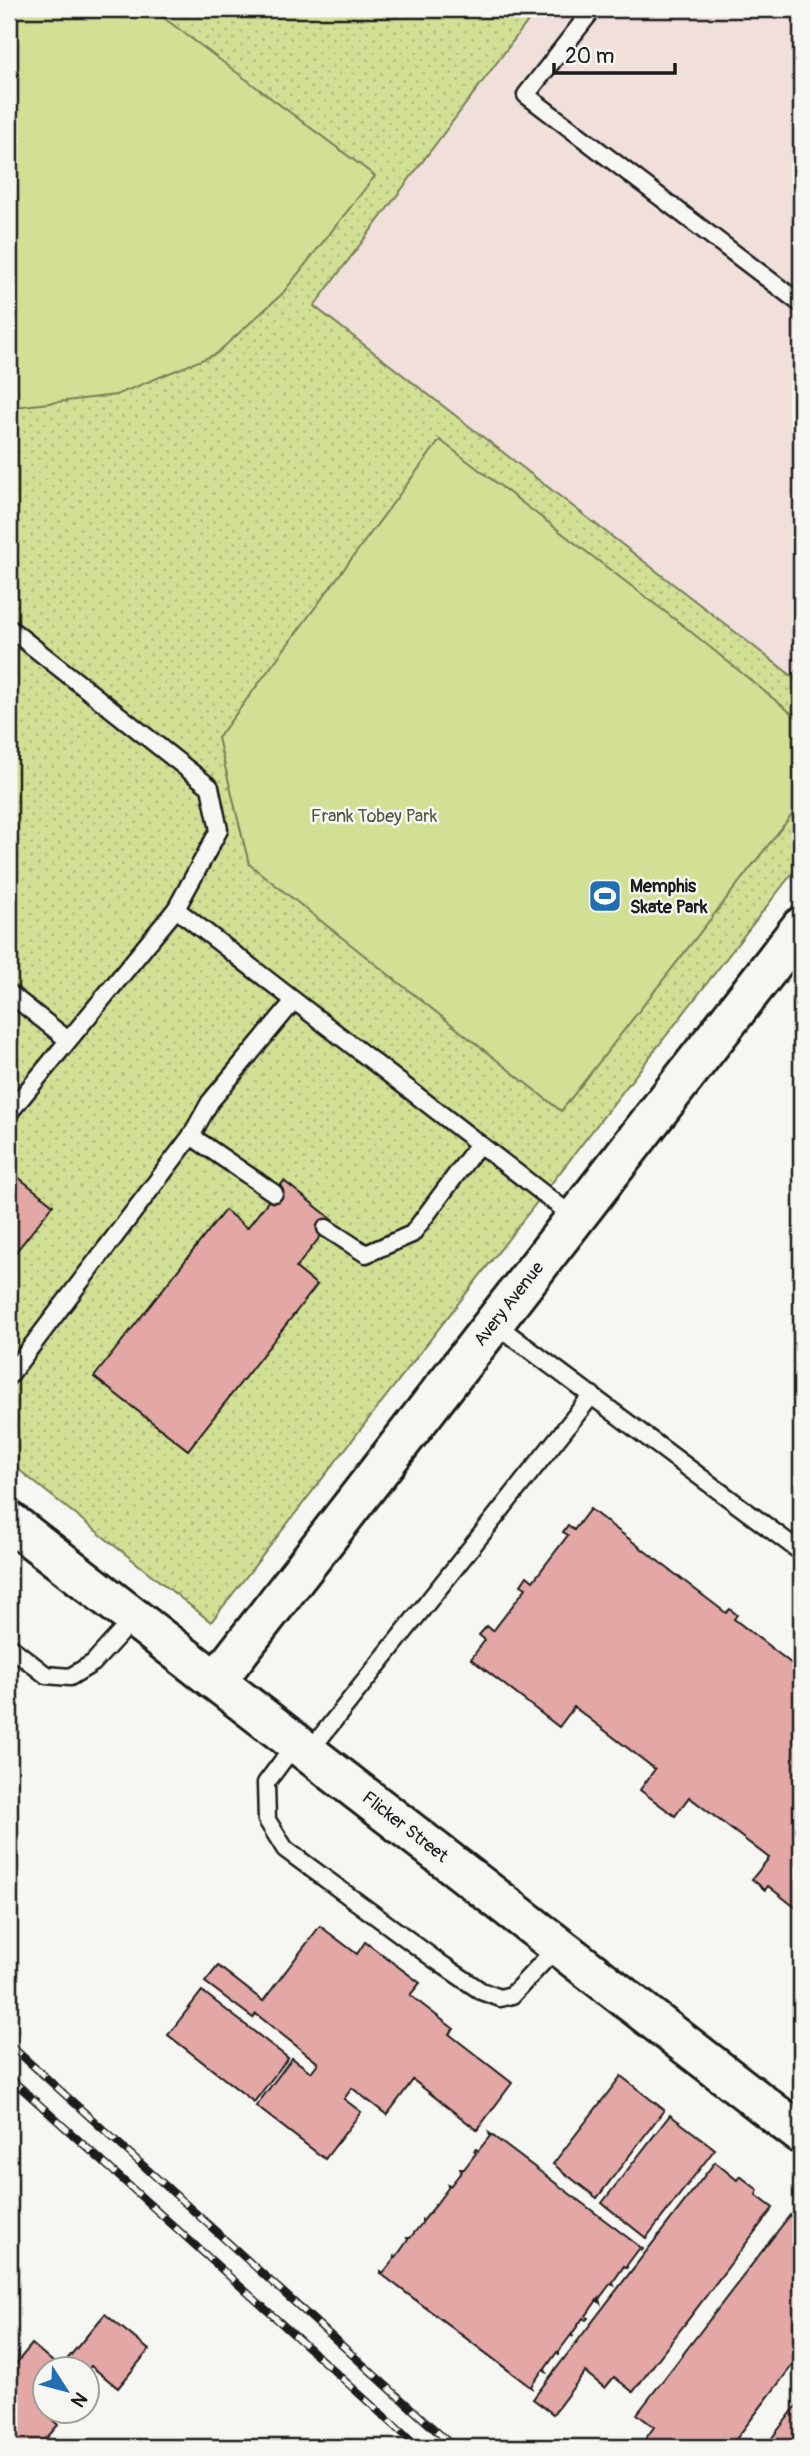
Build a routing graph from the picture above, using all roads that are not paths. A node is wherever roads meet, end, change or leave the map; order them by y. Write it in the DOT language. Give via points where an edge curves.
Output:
graph roads {
  1 [pos="593,9"];
  2 [pos="801,304"];
  3 [pos="9,628"];
  4 [pos="176,909"];
  5 [pos="801,927"];
  6 [pos="9,993"];
  7 [pos="293,1002"];
  8 [pos="68,1040"];
  9 [pos="9,1113"];
  10 [pos="191,1136"];
  11 [pos="480,1144"];
  12 [pos="274,1193"];
  13 [pos="575,1218"];
  14 [pos="326,1228"];
  15 [pos="494,1323"];
  16 [pos="9,1376"];
  17 [pos="592,1395"];
  18 [pos="9,1521"];
  19 [pos="801,1552"];
  20 [pos="134,1618"];
  21 [pos="9,1646"];
  22 [pos="216,1681"];
  23 [pos="302,1748"];
  24 [pos="558,1946"];
  25 [pos="799,2128"];
  1 -- 2 [label="lane" via="526,96"];
  3 -- 4 [label="lane" via="210,787 219,830"];
  4 -- 7 [label="lane"];
  4 -- 8 [label="lane"];
  5 -- 13 [label="street, Avery Avenue"];
  6 -- 8 [label="lane"];
  7 -- 10 [label="lane" via="210,1101"];
  7 -- 11 [label="lane"];
  8 -- 9 [label="lane"];
  10 -- 12 [label="lane"];
  10 -- 16 [label="lane"];
  11 -- 13 [label="lane"];
  11 -- 14 [label="lane" via="412,1234 366,1254"];
  13 -- 15 [label="street, Avery Avenue"];
  15 -- 17 [label="lane"];
  15 -- 22 [label="street, Avery Avenue"];
  17 -- 19 [label="lane"];
  17 -- 23 [label="lane"];
  18 -- 20 [label="street, Flicker Street"];
  20 -- 21 [label="lane" via="93,1663 70,1677 46,1675"];
  20 -- 22 [label="street, Flicker Street"];
  22 -- 23 [label="street, Flicker Street"];
  23 -- 24 [label="street, Flicker Street"];
  23 -- 24 [label="lane" via="267,1783 267,1820 285,1849 437,1961 481,1991 500,1998 512,1995"];
  24 -- 25 [label="street, Flicker Street"];
}
